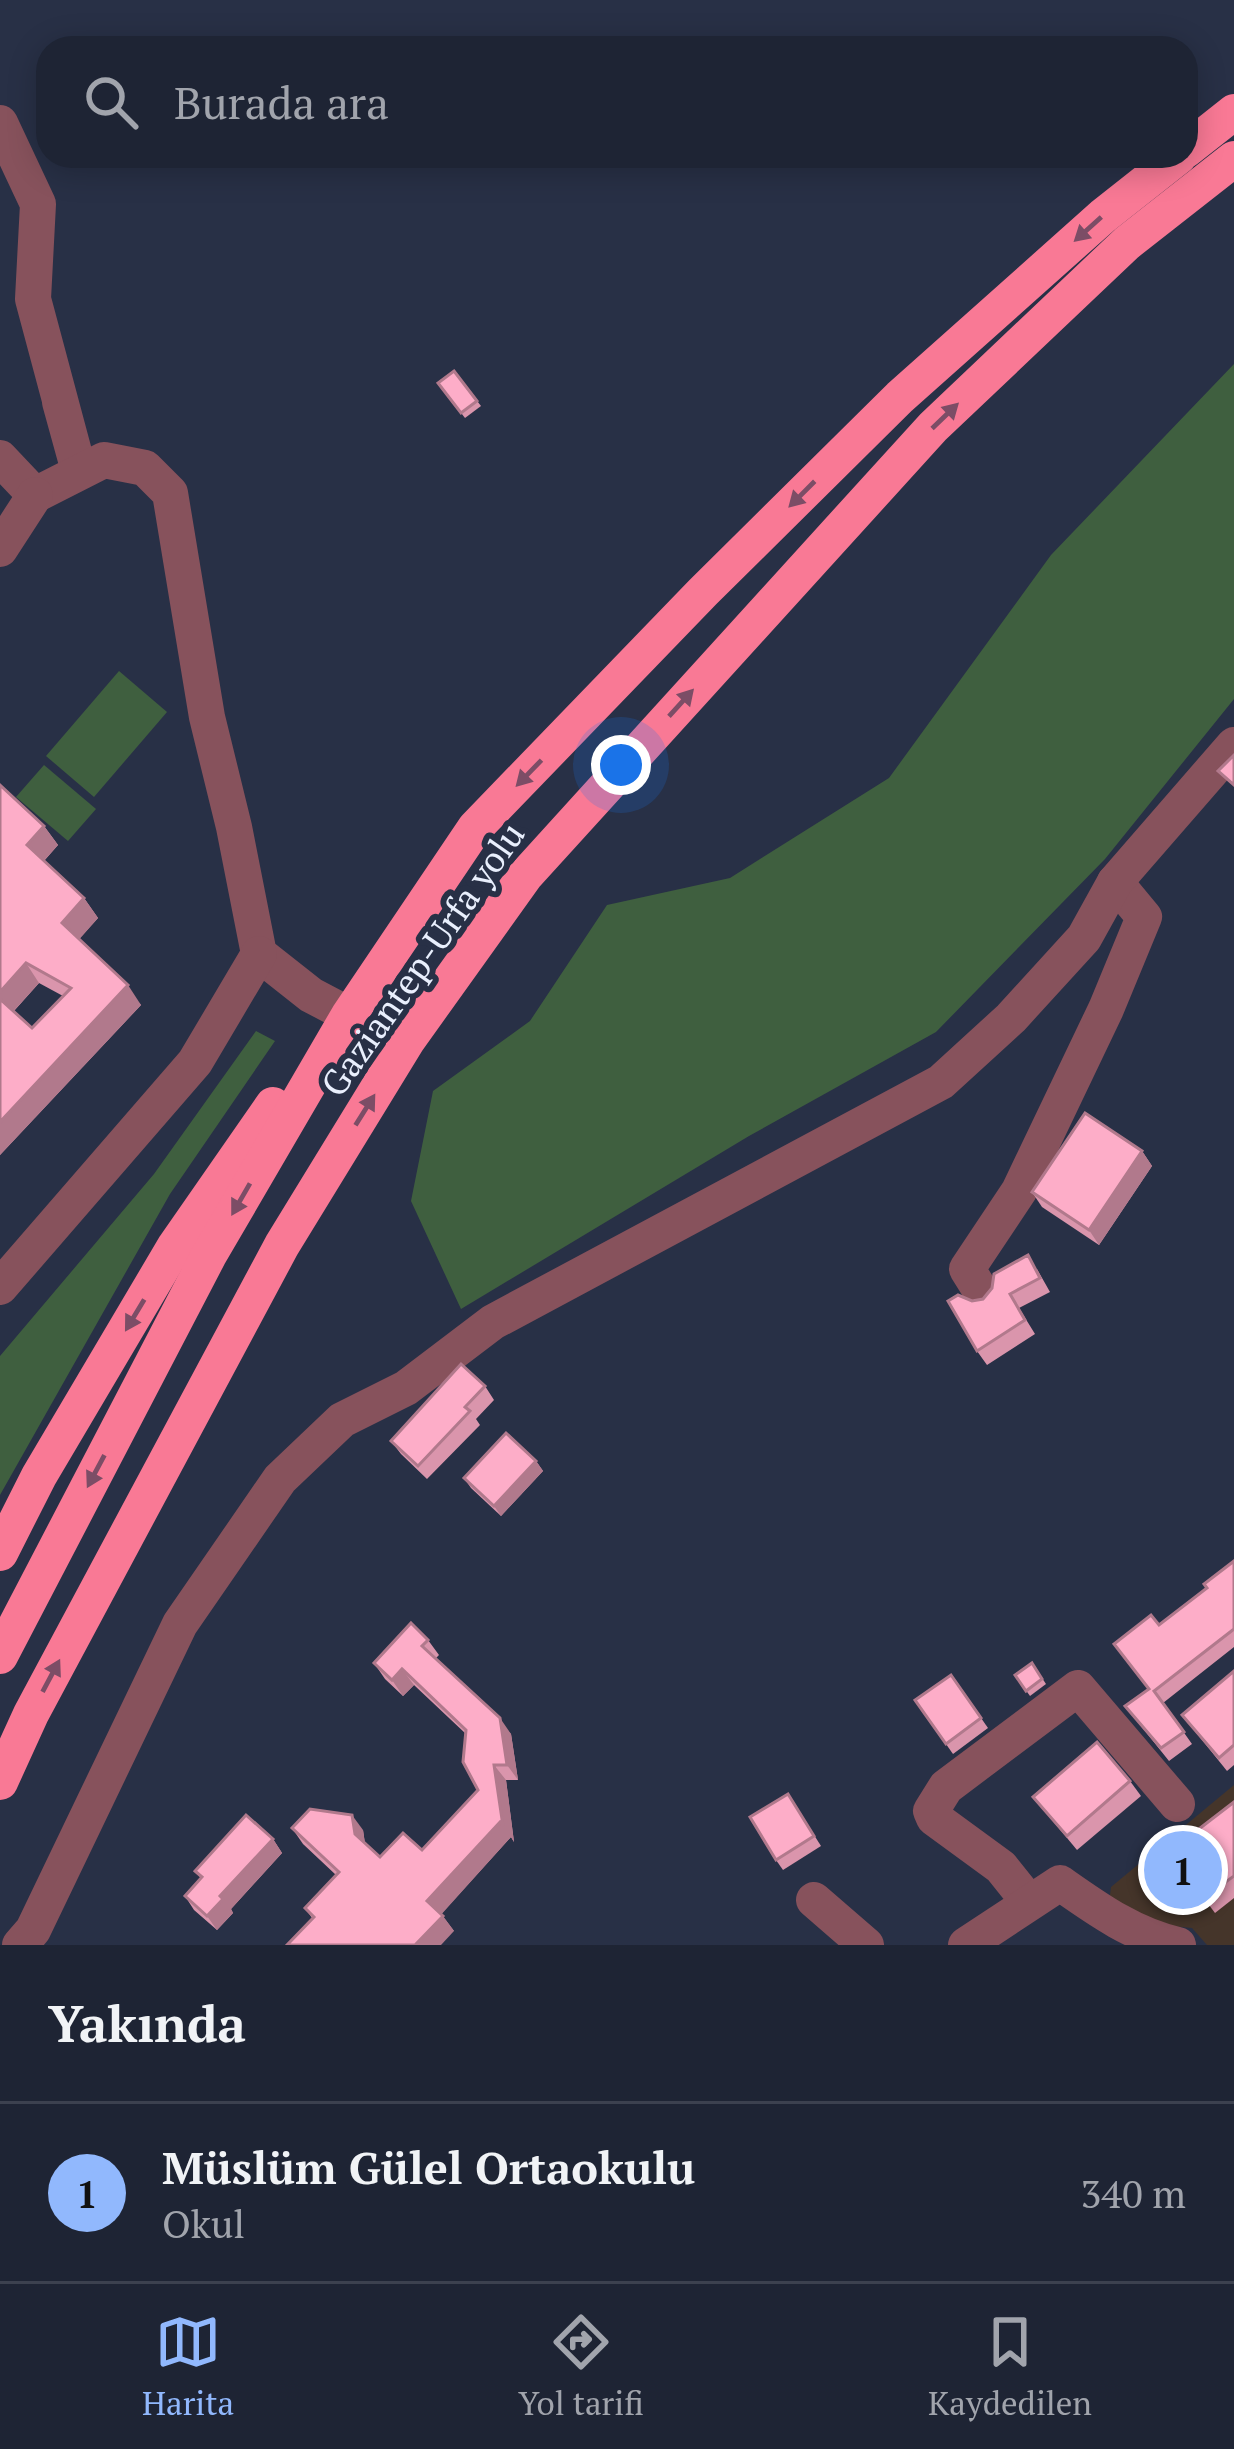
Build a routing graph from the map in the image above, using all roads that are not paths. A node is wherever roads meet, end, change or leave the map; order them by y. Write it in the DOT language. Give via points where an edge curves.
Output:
graph roads {
  1 [pos="1234,112"];
  2 [pos="0,123"];
  3 [pos="1198,140"];
  4 [pos="1234,159"];
  5 [pos="1163,168"];
  6 [pos="60,402"];
  7 [pos="0,458"];
  8 [pos="79,471"];
  9 [pos="35,495"];
  10 [pos="0,549"];
  11 [pos="1234,745"];
  12 [pos="1115,882"];
  13 [pos="259,954"];
  14 [pos="349,1015"];
  15 [pos="0,1287"];
  16 [pos="982,1293"];
  17 [pos="0,1553"];
  18 [pos="0,1656"];
  19 [pos="0,1782"];
  20 [pos="1177,1804"];
  21 [pos="814,1900"];
  22 [pos="1029,1902"];
  23 [pos="20,1945"];
  24 [pos="866,1945"];
  25 [pos="965,1945"];
  26 [pos="1178,1945"];
  1 -- 3 [label="highway, Gaziantep-Urfa yolu"];
  2 -- 8 [label="street" via="38,204 33,299"];
  19 -- 4 [label="highway, Gaziantep-Urfa yolu, one-way" via="282,1245 407,1041 525,876 933,428 1127,243"];
  5 -- 14 [label="highway, Gaziantep-Urfa yolu, one-way" via="900,397 686,609 475,829"];
  6 -- 8 [label="street"];
  7 -- 9 [label="street"];
  8 -- 9 [label="street"];
  8 -- 13 [label="street" via="104,460 145,468 170,494"];
  9 -- 10 [label="street"];
  11 -- 12 [label="street"];
  12 -- 16 [label="street" via="1144,917 1019,1191 967,1269"];
  12 -- 23 [label="street" via="1084,938 940,1082 493,1322 406,1388 342,1420 280,1479 180,1624"];
  13 -- 14 [label="street"];
  13 -- 15 [label="street" via="195,1062"];
  14 -- 17 [label="highway, one-way" via="262,1118 175,1246"];
  14 -- 18 [label="highway, Gaziantep-Urfa yolu, one-way" via="209,1255"];
  20 -- 22 [label="street" via="1078,1688 946,1787 931,1811 1001,1867"];
  21 -- 24 [label="street"];
  22 -- 25 [label="street"];
  22 -- 26 [label="street" via="1060,1883 1098,1911"];
}
